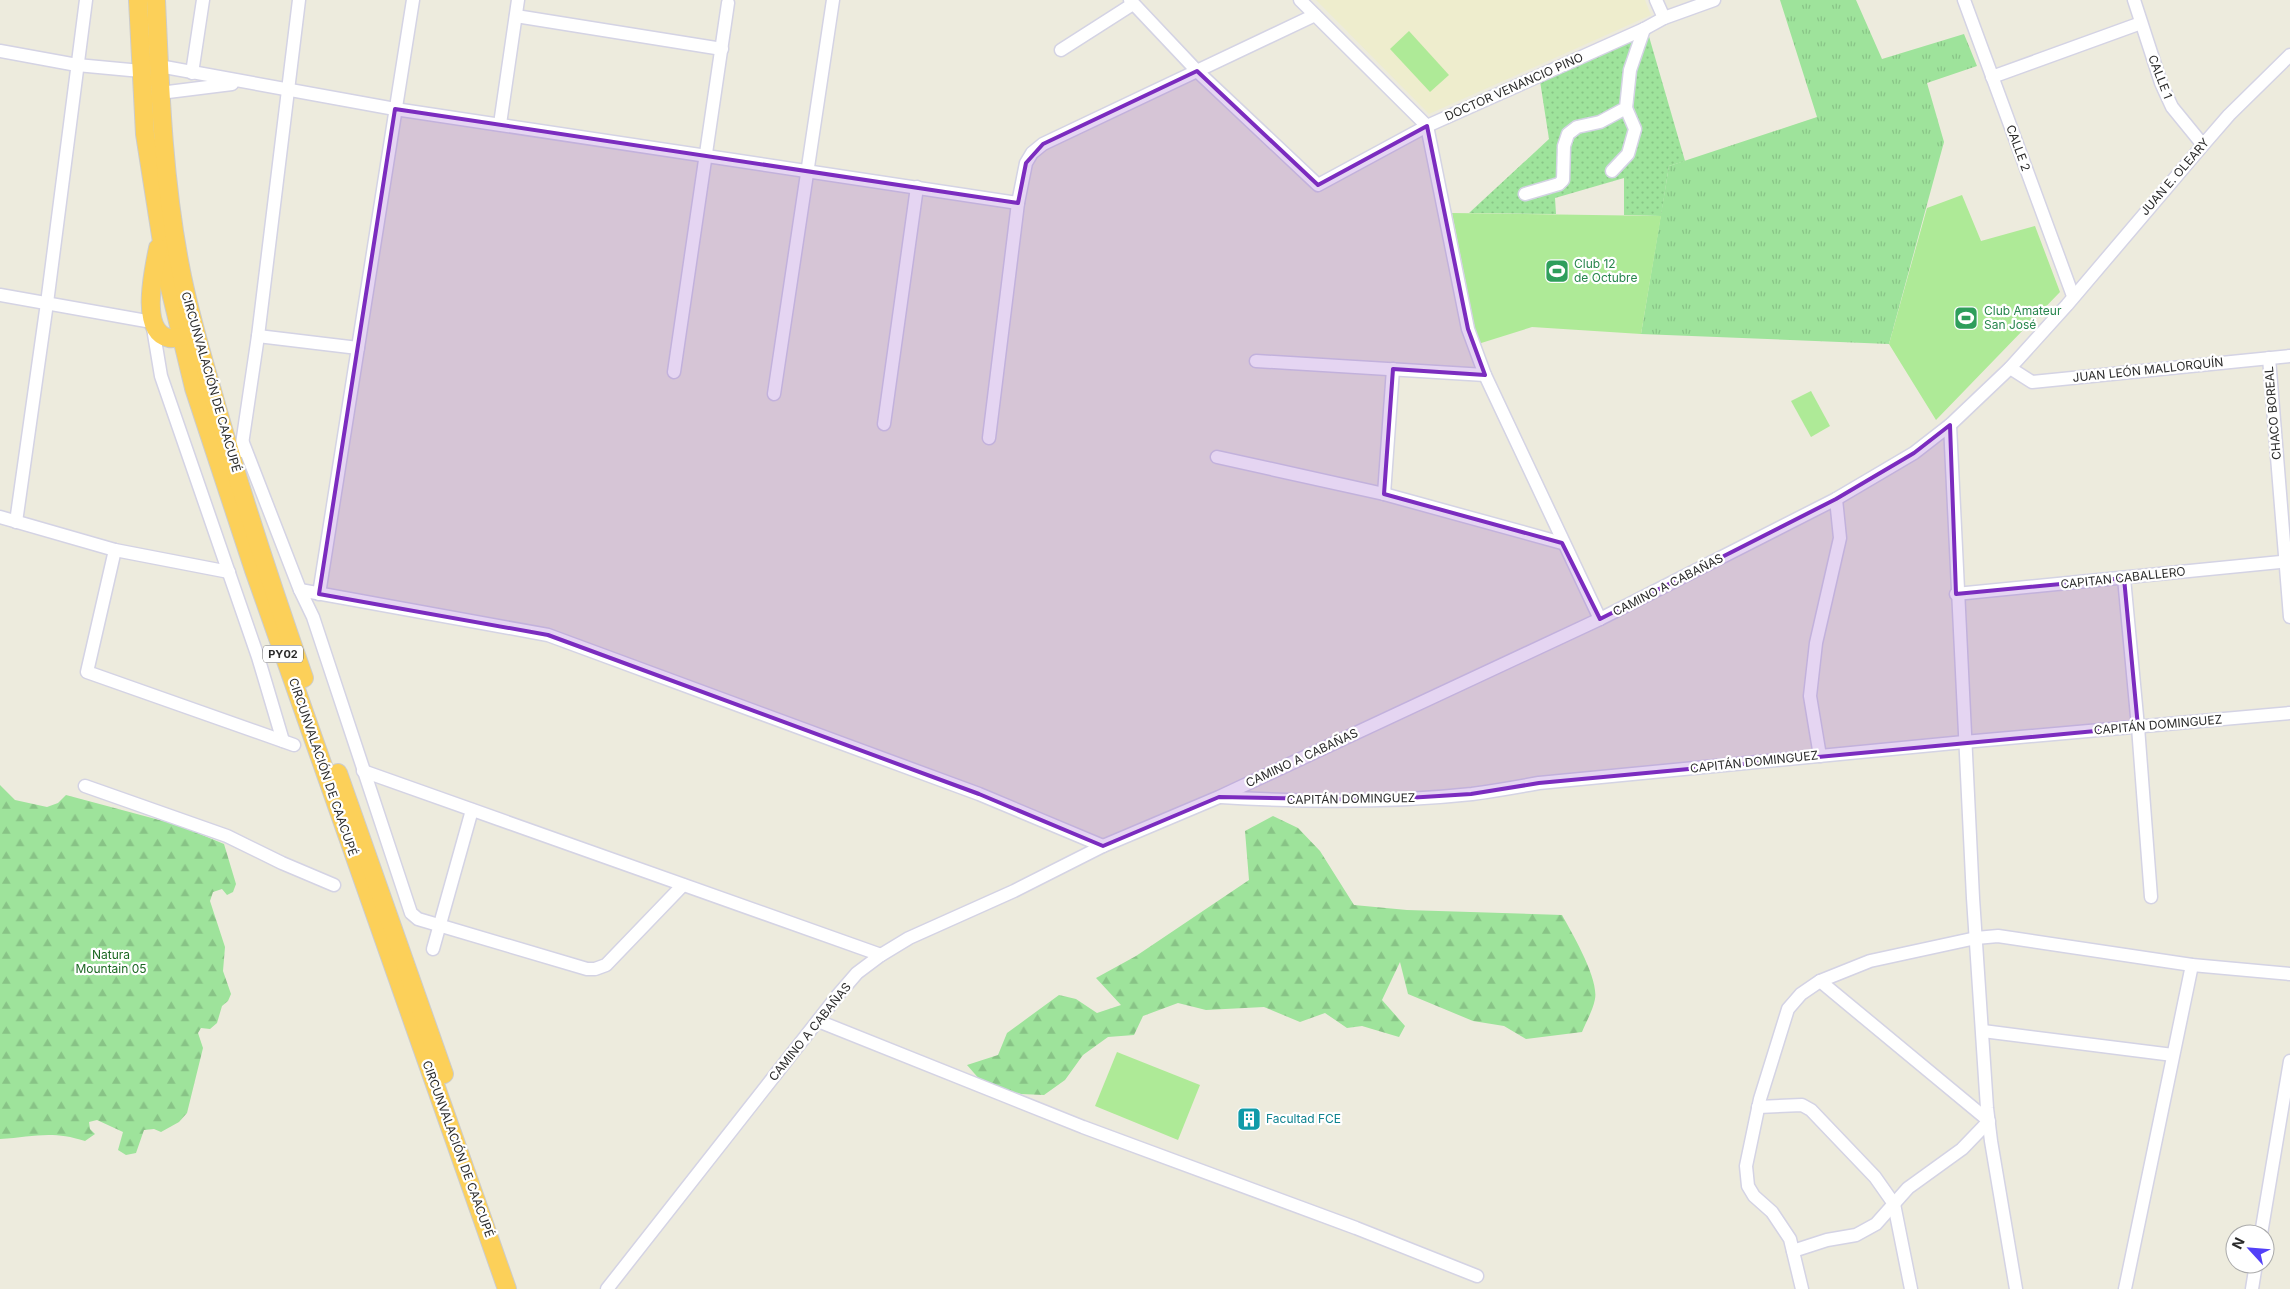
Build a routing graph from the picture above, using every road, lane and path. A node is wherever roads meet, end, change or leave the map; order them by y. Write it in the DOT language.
graph roads {
  1 [pos="86,0"];
  2 [pos="138,0"];
  3 [pos="156,0"];
  4 [pos="202,0"];
  5 [pos="299,0"];
  6 [pos="413,0"];
  7 [pos="518,0"];
  8 [pos="833,0"];
  9 [pos="1300,0"];
  10 [pos="1656,0"];
  11 [pos="1714,0"];
  12 [pos="1964,0"];
  13 [pos="2134,0"];
  14 [pos="1131,2"];
  15 [pos="728,3"];
  16 [pos="1315,15"];
  17 [pos="516,16"];
  18 [pos="1664,18"];
  19 [pos="2141,23"];
  20 [pos="1644,29"];
  21 [pos="722,49"];
  22 [pos="1061,50"];
  23 [pos="0,51"];
  24 [pos="2290,55"];
  25 [pos="77,65"];
  26 [pos="159,66"];
  27 [pos="142,71"];
  28 [pos="1197,71"];
  29 [pos="192,73"];
  30 [pos="1992,77"];
  31 [pos="242,82"];
  32 [pos="288,91"];
  33 [pos="160,93"];
  34 [pos="1626,108"];
  35 [pos="395,109"];
  36 [pos="500,124"];
  37 [pos="1427,126"];
  38 [pos="2202,144"];
  39 [pos="706,154"];
  40 [pos="807,169"];
  41 [pos="1612,171"];
  42 [pos="917,187"];
  43 [pos="1525,194"];
  44 [pos="1018,203"];
  45 [pos="160,236"];
  46 [pos="0,295"];
  47 [pos="2070,301"];
  48 [pos="47,302"];
  49 [pos="152,322"];
  50 [pos="258,336"];
  51 [pos="181,337"];
  52 [pos="358,348"];
  53 [pos="2290,356"];
  54 [pos="2269,358"];
  55 [pos="1256,361"];
  56 [pos="2010,368"];
  57 [pos="1393,369"];
  58 [pos="674,372"];
  59 [pos="1485,375"];
  60 [pos="774,394"];
  61 [pos="884,424"];
  62 [pos="1950,425"];
  63 [pos="989,438"];
  64 [pos="243,443"];
  65 [pos="1217,457"];
  66 [pos="238,477"];
  67 [pos="1384,494"];
  68 [pos="1836,499"];
  69 [pos="0,517"];
  70 [pos="16,522"];
  71 [pos="1562,543"];
  72 [pos="115,550"];
  73 [pos="2288,561"];
  74 [pos="229,572"];
  75 [pos="2124,578"];
  76 [pos="300,590"];
  77 [pos="319,594"];
  78 [pos="1956,594"];
  79 [pos="2290,617"];
  80 [pos="1600,619"];
  81 [pos="2290,714"];
  82 [pos="2138,727"];
  83 [pos="1964,742"];
  84 [pos="1820,756"];
  85 [pos="363,771"];
  86 [pos="85,786"];
  87 [pos="1219,797"];
  88 [pos="472,810"];
  89 [pos="1103,846"];
  90 [pos="334,885"];
  91 [pos="683,885"];
  92 [pos="2151,897"];
  93 [pos="439,924"];
  94 [pos="1976,938"];
  95 [pos="433,949"];
  96 [pos="880,956"];
  97 [pos="2192,965"];
  98 [pos="2290,974"];
  99 [pos="1820,981"];
  100 [pos="818,1021"];
  101 [pos="1983,1031"];
  102 [pos="2173,1055"];
  103 [pos="2290,1061"];
  104 [pos="1758,1107"];
  105 [pos="1989,1121"];
  106 [pos="1894,1204"];
  107 [pos="2263,1224"];
  108 [pos="1793,1251"];
  109 [pos="2254,1274"];
  110 [pos="1477,1276"];
  111 [pos="507,1289"];
  112 [pos="519,1289"];
  113 [pos="607,1289"];
  114 [pos="1802,1289"];
  115 [pos="1911,1289"];
  116 [pos="2016,1289"];
  117 [pos="2125,1289"];
  118 [pos="2252,1289"];
  1 -- 25 [label="street"];
  2 -- 27 [label="highway, CIRCUNVALACIÓN DE CAACUPÉ / PY02"];
  3 -- 26 [label="highway, CIRCUNVALACIÓN DE CAACUPÉ / PY02"];
  4 -- 29 [label="street"];
  5 -- 32 [label="street"];
  6 -- 35 [label="street"];
  7 -- 17 [label="street"];
  8 -- 40 [label="street"];
  9 -- 16 [label="street"];
  10 -- 18 [label="street"];
  11 -- 18 [label="street, DOCTOR VENANCIO PINO"];
  12 -- 30 [label="street, CALLE 2"];
  13 -- 19 [label="street, CALLE 1"];
  14 -- 22 [label="street"];
  14 -- 28 [label="street"];
  15 -- 21 [label="street"];
  16 -- 28 [label="street"];
  16 -- 37 [label="street"];
  17 -- 21 [label="street"];
  17 -- 36 [label="street"];
  18 -- 20 [label="street, DOCTOR VENANCIO PINO"];
  19 -- 30 [label="street"];
  19 -- 38 [label="street, CALLE 1"];
  20 -- 34 [label="street"];
  20 -- 37 [label="street, DOCTOR VENANCIO PINO"];
  21 -- 39 [label="street"];
  23 -- 25 [label="street"];
  24 -- 38 [label="street, JUAN E. OLEARY"];
  25 -- 27 [label="street"];
  25 -- 48 [label="street"];
  26 -- 29 [label="street"];
  26 -- 33 [label="highway, CIRCUNVALACIÓN DE CAACUPÉ / PY02"];
  27 -- 45 [label="highway, CIRCUNVALACIÓN DE CAACUPÉ / PY02"];
  28 -- 37 [label="street, DOCTOR VENANCIO PINO"];
  28 -- 44 [label="street"];
  29 -- 31 [label="street"];
  30 -- 47 [label="street, CALLE 2"];
  31 -- 32 [label="street"];
  31 -- 33 [label="street"];
  32 -- 35 [label="street"];
  32 -- 50 [label="street"];
  33 -- 66 [label="highway, CIRCUNVALACIÓN DE CAACUPÉ / PY02"];
  34 -- 41 [label="street"];
  34 -- 43 [label="street"];
  35 -- 36 [label="street"];
  35 -- 52 [label="street"];
  36 -- 39 [label="street"];
  37 -- 59 [label="street"];
  38 -- 47 [label="street, JUAN E. OLEARY"];
  39 -- 40 [label="street"];
  39 -- 58 [label="street"];
  40 -- 42 [label="street"];
  40 -- 60 [label="street"];
  42 -- 44 [label="street"];
  42 -- 61 [label="street"];
  44 -- 63 [label="street"];
  45 -- 49 [label="highway"];
  45 -- 51 [label="highway, CIRCUNVALACIÓN DE CAACUPÉ / PY02"];
  46 -- 48 [label="street"];
  47 -- 56 [label="street, CAMINO A CABAÑAS"];
  48 -- 49 [label="street"];
  48 -- 70 [label="street"];
  49 -- 51 [label="highway"];
  49 -- 74 [label="street"];
  50 -- 52 [label="street"];
  50 -- 64 [label="street"];
  51 -- 111 [label="highway, CIRCUNVALACIÓN DE CAACUPÉ / PY02"];
  52 -- 77 [label="street"];
  53 -- 54 [label="street, JUAN LEÓN MALLORQUÍN"];
  54 -- 56 [label="street, JUAN LEÓN MALLORQUÍN"];
  54 -- 73 [label="street, CHACO BOREAL"];
  55 -- 57 [label="street"];
  56 -- 62 [label="street, CAMINO A CABAÑAS"];
  57 -- 59 [label="street"];
  57 -- 67 [label="street"];
  59 -- 71 [label="street"];
  62 -- 68 [label="street, CAMINO A CABAÑAS"];
  62 -- 78 [label="street"];
  64 -- 66 [label="street"];
  64 -- 76 [label="street"];
  65 -- 67 [label="street"];
  66 -- 112 [label="highway, CIRCUNVALACIÓN DE CAACUPÉ / PY02"];
  67 -- 71 [label="street"];
  68 -- 80 [label="street, CAMINO A CABAÑAS"];
  68 -- 84 [label="street"];
  69 -- 70 [label="street"];
  70 -- 72 [label="street"];
  71 -- 80 [label="street"];
  72 -- 74 [label="street"];
  72 -- 74 [label="street"];
  73 -- 75 [label="street, CAPITAN CABALLERO"];
  73 -- 79 [label="street, CHACO BOREAL"];
  75 -- 78 [label="street, CAPITAN CABALLERO"];
  75 -- 82 [label="street"];
  76 -- 77 [label="street"];
  76 -- 85 [label="street"];
  77 -- 89 [label="street"];
  78 -- 83 [label="street"];
  80 -- 87 [label="street, CAMINO A CABAÑAS"];
  81 -- 82 [label="street, CAPITÁN DOMINGUEZ"];
  82 -- 83 [label="street, CAPITÁN DOMINGUEZ"];
  82 -- 92 [label="street"];
  83 -- 84 [label="street, CAPITÁN DOMINGUEZ"];
  83 -- 94 [label="street"];
  84 -- 87 [label="street, CAPITÁN DOMINGUEZ"];
  85 -- 88 [label="street"];
  85 -- 93 [label="street"];
  86 -- 90 [label="street"];
  87 -- 89 [label="street, CAMINO A CABAÑAS"];
  88 -- 91 [label="street"];
  88 -- 93 [label="street"];
  89 -- 96 [label="street, CAMINO A CABAÑAS"];
  91 -- 93 [label="street"];
  91 -- 96 [label="street"];
  93 -- 95 [label="street"];
  94 -- 97 [label="street"];
  94 -- 99 [label="street"];
  94 -- 101 [label="street"];
  96 -- 100 [label="street, CAMINO A CABAÑAS"];
  97 -- 98 [label="street"];
  97 -- 102 [label="street"];
  99 -- 104 [label="street"];
  99 -- 105 [label="street"];
  100 -- 110 [label="street"];
  100 -- 113 [label="street, CAMINO A CABAÑAS"];
  101 -- 102 [label="street"];
  101 -- 105 [label="street"];
  102 -- 117 [label="street"];
  103 -- 107 [label="street"];
  104 -- 106 [label="street"];
  104 -- 108 [label="street"];
  105 -- 106 [label="street"];
  105 -- 116 [label="street"];
  106 -- 108 [label="street"];
  106 -- 115 [label="street"];
  108 -- 114 [label="street"];
  109 -- 118 [label="street"];
}
